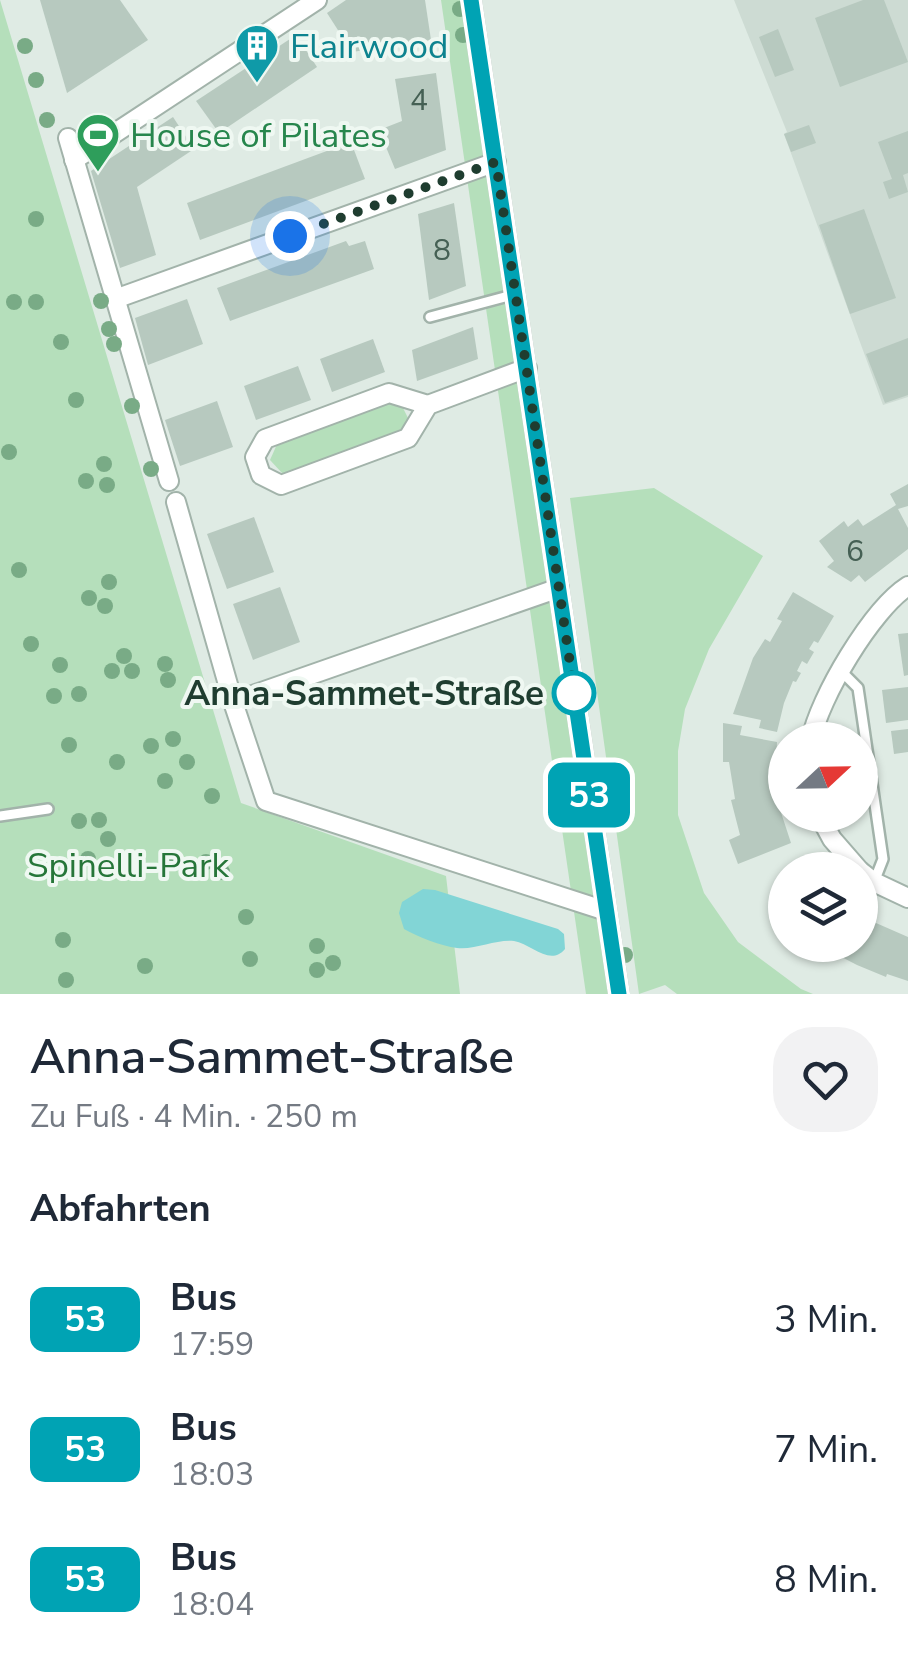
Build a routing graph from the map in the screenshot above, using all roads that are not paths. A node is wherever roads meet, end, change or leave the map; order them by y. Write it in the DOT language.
graph roads {
  1 [pos="318,0"];
  2 [pos="471,0"];
  3 [pos="68,138"];
  4 [pos="74,160"];
  5 [pos="496,162"];
  6 [pos="516,294"];
  7 [pos="115,298"];
  8 [pos="430,318"];
  9 [pos="527,368"];
  10 [pos="428,405"];
  11 [pos="169,481"];
  12 [pos="176,502"];
  13 [pos="908,586"];
  14 [pos="559,588"];
  15 [pos="842,672"];
  16 [pos="232,702"];
  17 [pos="817,722"];
  18 [pos="48,809"];
  19 [pos="0,816"];
  20 [pos="828,832"];
  21 [pos="844,852"];
  22 [pos="878,863"];
  23 [pos="878,882"];
  24 [pos="908,898"];
  25 [pos="606,911"];
  26 [pos="619,994"];
  1 -- 4 [label="street"];
  2 -- 5 [label="street"];
  3 -- 4 [label="street"];
  4 -- 7 [label="street"];
  5 -- 6 [label="street"];
  5 -- 7 [label="street"];
  6 -- 8 [label="lane"];
  6 -- 9 [label="street"];
  7 -- 11 [label="street"];
  9 -- 10 [label="street"];
  9 -- 14 [label="street"];
  10 -- 10 [label="street"];
  12 -- 16 [label="street"];
  13 -- 15 [label="street"];
  14 -- 16 [label="street"];
  14 -- 25 [label="street"];
  15 -- 17 [label="street"];
  15 -- 22 [label="lane"];
  16 -- 25 [label="street"];
  18 -- 19 [label="lane"];
  20 -- 21 [label="street"];
  23 -- 24 [label="street"];
  25 -- 26 [label="street"];
}
